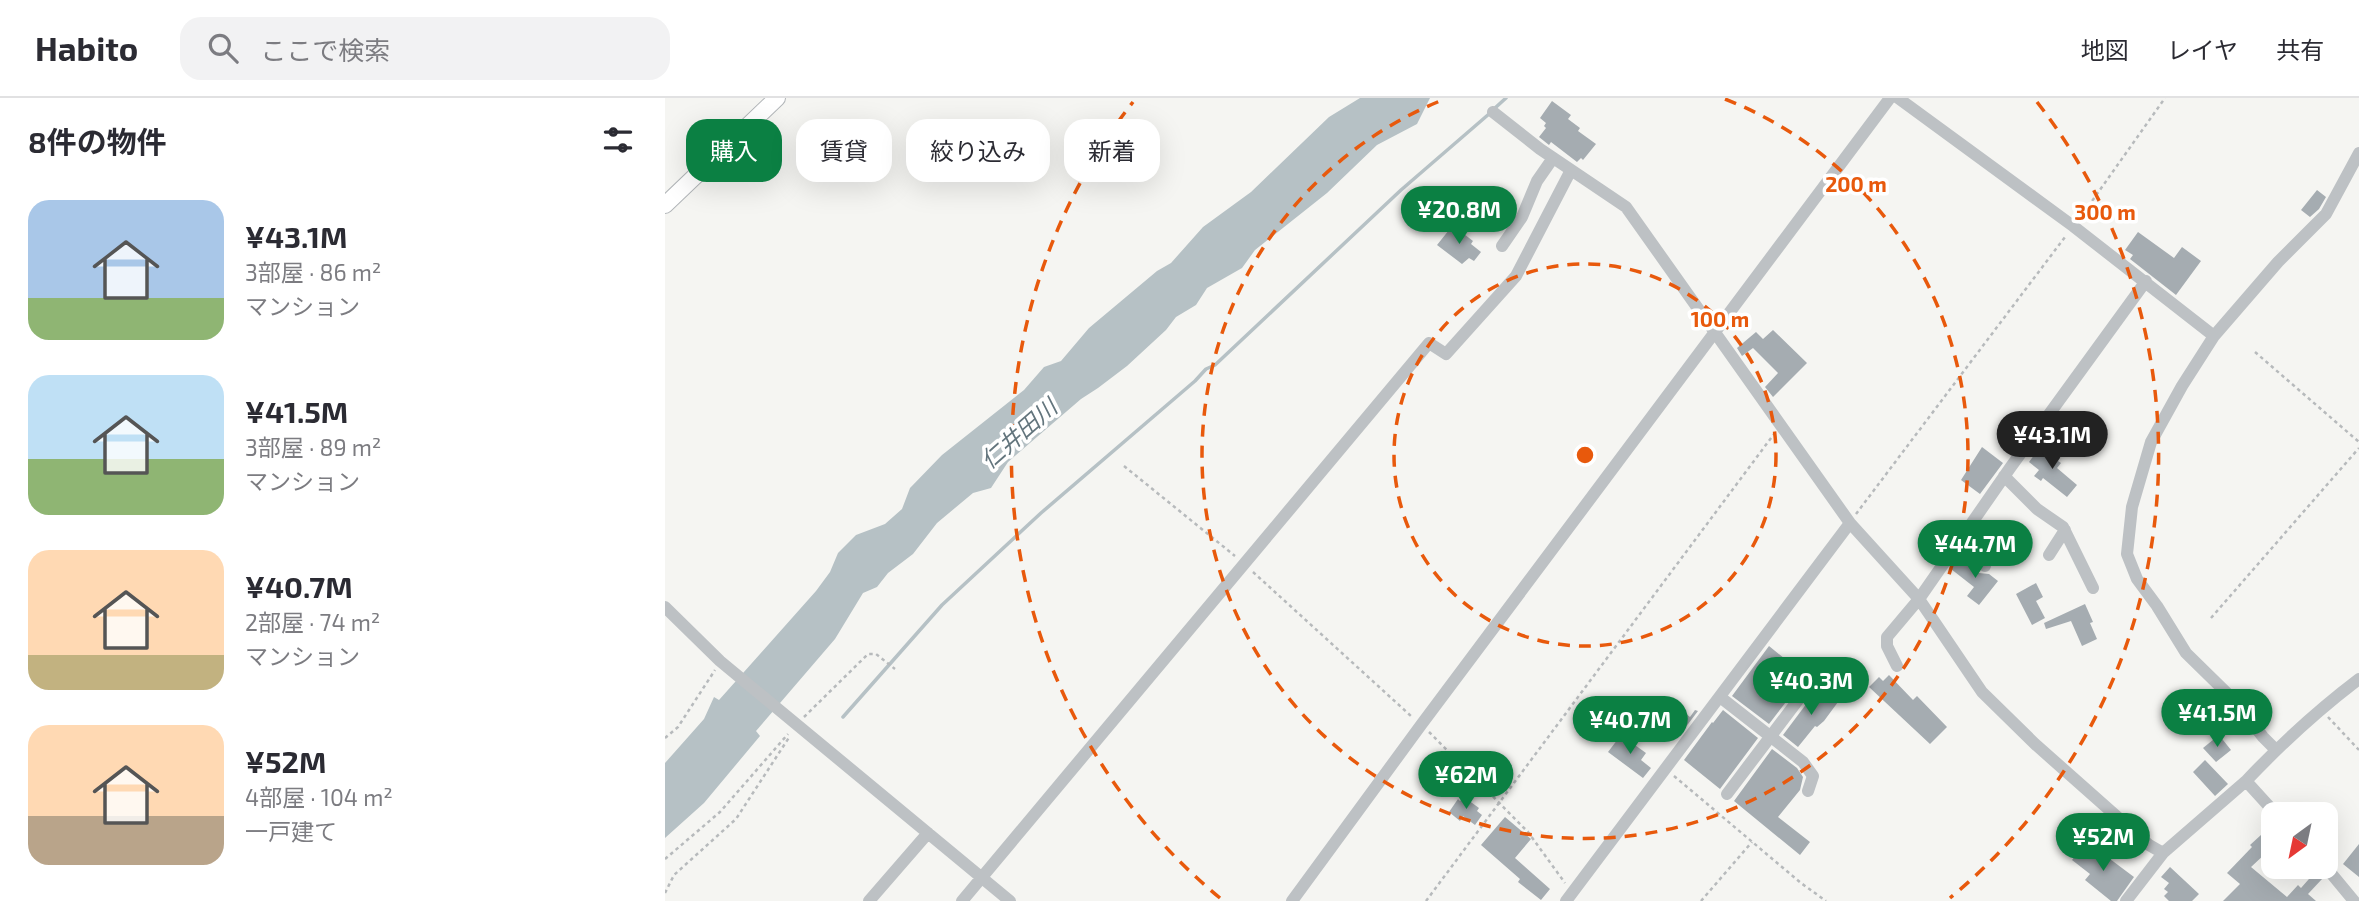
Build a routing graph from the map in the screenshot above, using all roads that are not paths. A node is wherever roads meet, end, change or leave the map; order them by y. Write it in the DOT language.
graph roads {
  1 [pos="777,98"];
  2 [pos="1890,98"];
  3 [pos="1898,98"];
  4 [pos="1493,112"];
  5 [pos="2359,153"];
  6 [pos="1553,158"];
  7 [pos="1571,170"];
  8 [pos="665,205"];
  9 [pos="1502,246"];
  10 [pos="2146,281"];
  11 [pos="1714,332"];
  12 [pos="2214,336"];
  13 [pos="2004,476"];
  14 [pos="1850,523"];
  15 [pos="2065,530"];
  16 [pos="1959,540"];
  17 [pos="2049,555"];
  18 [pos="1985,566"];
  19 [pos="2093,589"];
  20 [pos="1919,599"];
  21 [pos="665,607"];
  22 [pos="670,619"];
  23 [pos="1896,666"];
  24 [pos="1814,679"];
  25 [pos="2359,679"];
  26 [pos="1720,697"];
  27 [pos="1771,736"];
  28 [pos="2276,750"];
  29 [pos="2246,781"];
  30 [pos="1808,792"];
  31 [pos="1727,794"];
  32 [pos="2265,802"];
  33 [pos="928,832"];
  34 [pos="2163,853"];
  35 [pos="982,878"];
  36 [pos="2336,879"];
  37 [pos="1569,897"];
  38 [pos="869,901"];
  39 [pos="962,901"];
  40 [pos="1010,901"];
  41 [pos="1292,901"];
  42 [pos="2126,901"];
  43 [pos="2354,901"];
  1 -- 8 [label="main road"];
  2 -- 11 [label="street"];
  3 -- 10 [label="street"];
  4 -- 6 [label="street"];
  5 -- 12 [label="street"];
  6 -- 7 [label="street"];
  6 -- 9 [label="street"];
  7 -- 11 [label="street"];
  7 -- 35 [label="street"];
  10 -- 12 [label="street"];
  10 -- 13 [label="street"];
  11 -- 14 [label="street"];
  11 -- 41 [label="street"];
  12 -- 28 [label="street"];
  13 -- 15 [label="street"];
  13 -- 16 [label="street"];
  14 -- 20 [label="street"];
  14 -- 26 [label="street"];
  15 -- 17 [label="street"];
  15 -- 19 [label="street"];
  16 -- 18 [label="street"];
  16 -- 20 [label="street"];
  20 -- 23 [label="street"];
  20 -- 34 [label="street"];
  21 -- 22 [label="street"];
  22 -- 33 [label="street"];
  24 -- 27 [label="street"];
  25 -- 28 [label="street"];
  26 -- 27 [label="street"];
  26 -- 37 [label="street"];
  27 -- 30 [label="street"];
  27 -- 31 [label="street"];
  28 -- 29 [label="street"];
  29 -- 32 [label="street"];
  29 -- 34 [label="street"];
  33 -- 35 [label="street"];
  33 -- 38 [label="street"];
  34 -- 42 [label="street"];
  35 -- 39 [label="street"];
  35 -- 40 [label="street"];
  36 -- 43 [label="street"];
}
